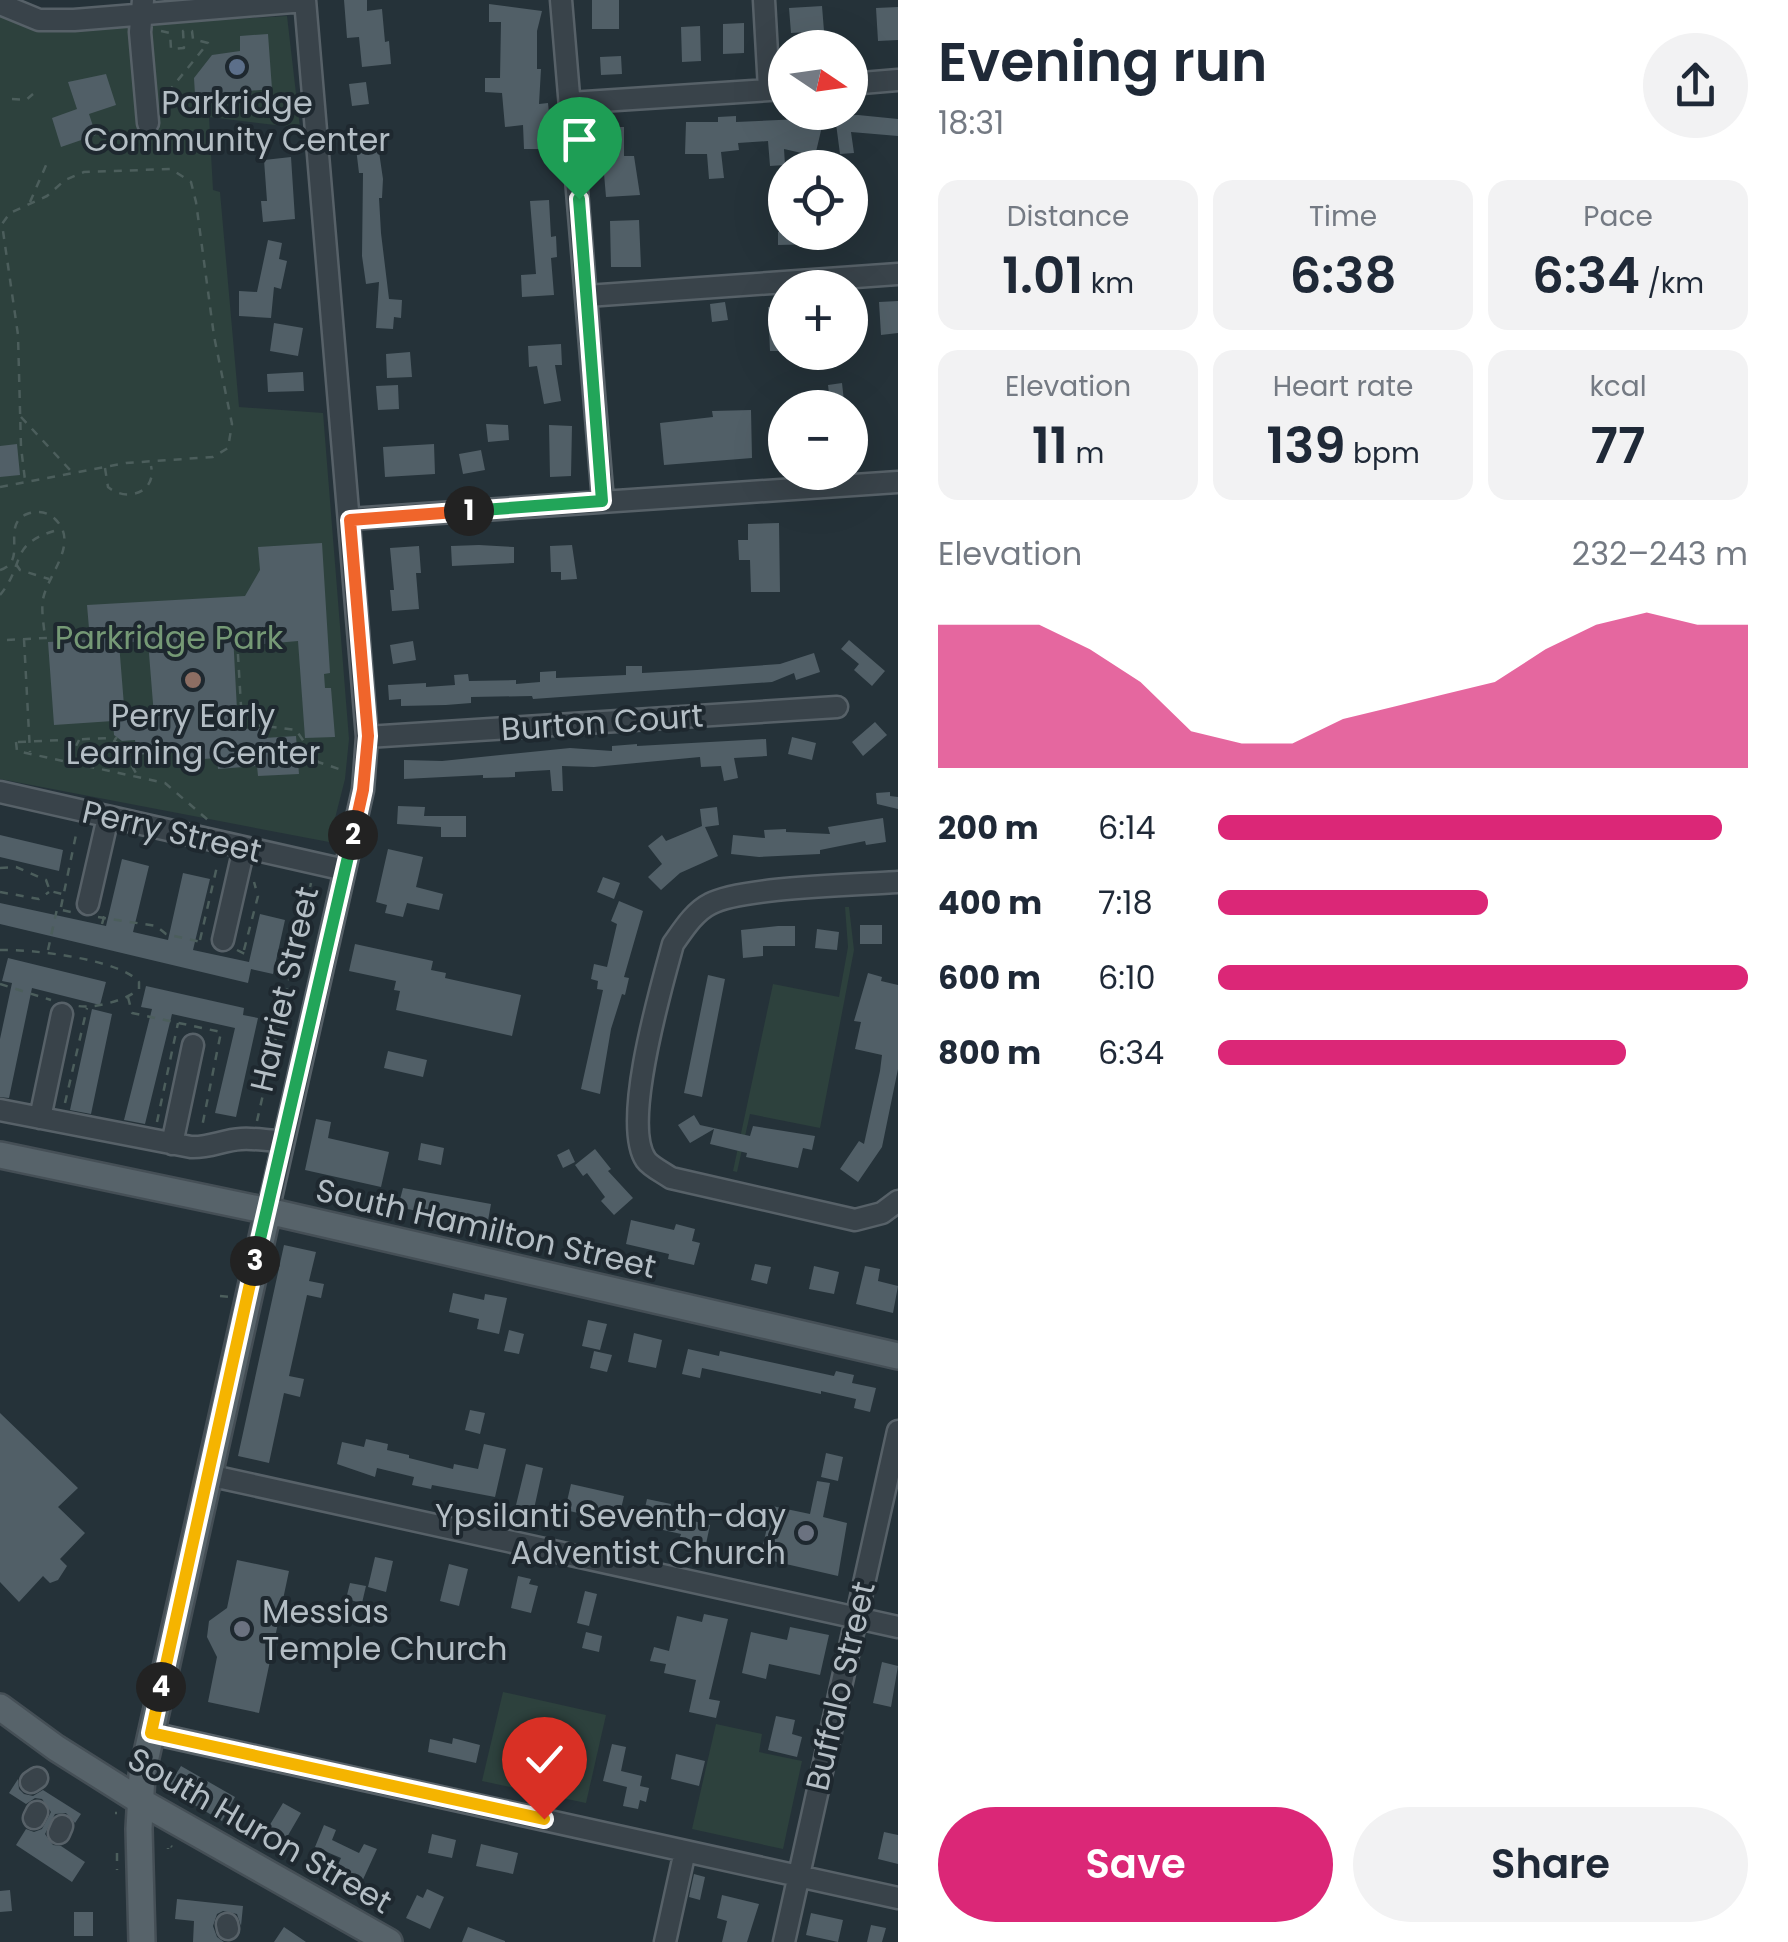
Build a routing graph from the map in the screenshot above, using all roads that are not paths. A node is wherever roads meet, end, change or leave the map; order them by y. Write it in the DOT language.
graph roads {
  1 [pos="562,0"];
  2 [pos="764,0"];
  3 [pos="305,1"];
  4 [pos="0,4"];
  5 [pos="142,8"];
  6 [pos="768,30"];
  7 [pos="898,80"];
  8 [pos="868,82"];
  9 [pos="768,90"];
  10 [pos="570,103"];
  11 [pos="148,123"];
  12 [pos="898,274"];
  13 [pos="588,296"];
  14 [pos="898,482"];
  15 [pos="602,501"];
  16 [pos="350,520"];
  17 [pos="837,707"];
  18 [pos="368,736"];
  19 [pos="0,792"];
  20 [pos="108,817"];
  21 [pos="244,848"];
  22 [pos="344,870"];
  23 [pos="898,882"];
  24 [pos="84,911"];
  25 [pos="222,944"];
  26 [pos="63,1006"];
  27 [pos="193,1045"];
  28 [pos="0,1110"];
  29 [pos="40,1118"];
  30 [pos="164,1138"];
  31 [pos="283,1142"];
  32 [pos="0,1155"];
  33 [pos="898,1201"];
  34 [pos="268,1211"];
  35 [pos="898,1356"];
  36 [pos="898,1431"];
  37 [pos="208,1475"];
  38 [pos="856,1617"];
  39 [pos="898,1627"];
  40 [pos="0,1707"];
  41 [pos="151,1733"];
  42 [pos="124,1809"];
  43 [pos="686,1850"];
  44 [pos="798,1876"];
  45 [pos="898,1898"];
  46 [pos="142,1942"];
  47 [pos="389,1942"];
  48 [pos="665,1942"];
  49 [pos="784,1942"];
  1 -- 10 [label="street"];
  2 -- 6 [label="street"];
  3 -- 5 [label="street"];
  3 -- 16 [label="street, Harriet Street"];
  4 -- 5 [label="street"];
  5 -- 11 [label="street"];
  7 -- 8 [label="street"];
  9 -- 10 [label="street"];
  10 -- 13 [label="street"];
  12 -- 13 [label="street"];
  13 -- 15 [label="street"];
  14 -- 15 [label="street"];
  15 -- 16 [label="street"];
  16 -- 18 [label="street, Harriet Street"];
  17 -- 18 [label="street, Burton Court"];
  18 -- 22 [label="street, Harriet Street"];
  19 -- 20 [label="street, Perry Street"];
  20 -- 21 [label="street, Perry Street"];
  20 -- 24 [label="street"];
  21 -- 22 [label="street, Perry Street"];
  21 -- 25 [label="street"];
  22 -- 31 [label="street, Harriet Street"];
  23 -- 33 [label="street"];
  26 -- 29 [label="street"];
  27 -- 30 [label="street"];
  28 -- 29 [label="street"];
  29 -- 30 [label="street"];
  30 -- 31 [label="street"];
  31 -- 34 [label="street, Harriet Street"];
  32 -- 34 [label="main road, South Hamilton Street"];
  34 -- 35 [label="main road, South Hamilton Street"];
  34 -- 37 [label="main road, Harriet Street"];
  36 -- 38 [label="street, Buffalo Street"];
  37 -- 38 [label="street"];
  37 -- 41 [label="main road, Harriet Street"];
  38 -- 39 [label="street"];
  38 -- 44 [label="street, Buffalo Street"];
  40 -- 42 [label="main road, South Huron Street"];
  41 -- 42 [label="main road, Harriet Street"];
  41 -- 43 [label="street"];
  42 -- 46 [label="main road, Harriet Street"];
  42 -- 47 [label="main road, South Huron Street"];
  43 -- 44 [label="street"];
  43 -- 48 [label="street"];
  44 -- 45 [label="street"];
  44 -- 49 [label="street, Buffalo Street"];
}
